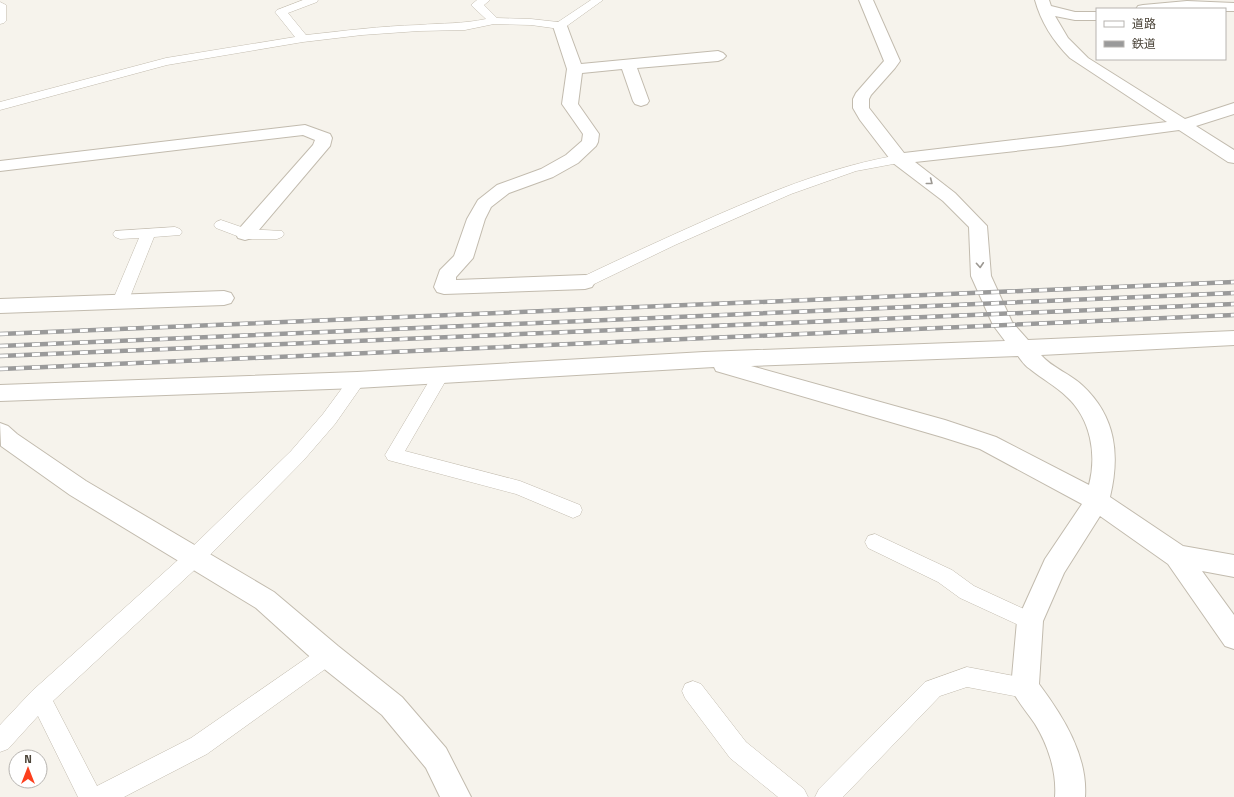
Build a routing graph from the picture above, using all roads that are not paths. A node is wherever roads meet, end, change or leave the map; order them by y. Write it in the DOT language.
graph roads {
  1 [pos="313,0"];
  2 [pos="485,0"];
  3 [pos="598,0"];
  4 [pos="866,0"];
  5 [pos="0,5"];
  6 [pos="1043,5"];
  7 [pos="1234,7"];
  8 [pos="1153,8"];
  9 [pos="1096,16"];
  10 [pos="0,21"];
  11 [pos="494,21"];
  12 [pos="560,26"];
  13 [pos="303,39"];
  14 [pos="718,56"];
  15 [pos="628,65"];
  16 [pos="575,69"];
  17 [pos="641,101"];
  18 [pos="0,106"];
  19 [pos="1234,108"];
  20 [pos="1182,125"];
  21 [pos="1234,158"];
  22 [pos="899,159"];
  23 [pos="0,166"];
  24 [pos="221,225"];
  25 [pos="175,232"];
  26 [pos="148,233"];
  27 [pos="120,234"];
  28 [pos="245,234"];
  29 [pos="277,234"];
  30 [pos="585,282"];
  31 [pos="224,298"];
  32 [pos="120,302"];
  33 [pos="0,306"];
  34 [pos="1234,338"];
  35 [pos="1023,348"];
  36 [pos="704,360"];
  37 [pos="441,375"];
  38 [pos="357,380"];
  39 [pos="0,393"];
  40 [pos="0,432"];
  41 [pos="1096,501"];
  42 [pos="573,510"];
  43 [pos="875,542"];
  44 [pos="1177,556"];
  45 [pos="195,557"];
  46 [pos="1234,566"];
  47 [pos="1030,621"];
  48 [pos="1234,637"];
  49 [pos="328,655"];
  50 [pos="1025,688"];
  51 [pos="693,691"];
  52 [pos="40,698"];
  53 [pos="0,741"];
  54 [pos="90,797"];
  55 [pos="100,797"];
  56 [pos="456,797"];
  57 [pos="796,797"];
  58 [pos="827,797"];
  59 [pos="1070,797"];
  1 -- 13 [label="lane"];
  2 -- 11 [label="lane"];
  3 -- 12 [label="lane"];
  4 -- 22 [label="street"];
  5 -- 10 [label="lane"];
  6 -- 9 [label="street"];
  6 -- 20 [label="street"];
  7 -- 8 [label="street"];
  11 -- 12 [label="lane"];
  11 -- 13 [label="lane"];
  12 -- 16 [label="street"];
  13 -- 18 [label="lane"];
  14 -- 15 [label="street"];
  15 -- 16 [label="street"];
  15 -- 17 [label="street"];
  16 -- 30 [label="street"];
  19 -- 20 [label="street"];
  20 -- 21 [label="street"];
  20 -- 22 [label="street"];
  22 -- 30 [label="lane"];
  22 -- 35 [label="street, one-way"];
  23 -- 28 [label="street"];
  24 -- 28 [label="lane"];
  25 -- 26 [label="lane"];
  26 -- 27 [label="lane"];
  26 -- 32 [label="lane"];
  28 -- 29 [label="lane"];
  31 -- 32 [label="street"];
  32 -- 33 [label="street"];
  34 -- 35 [label="street"];
  35 -- 36 [label="street"];
  35 -- 41 [label="street"];
  36 -- 37 [label="street"];
  36 -- 41 [label="street"];
  37 -- 38 [label="street"];
  37 -- 42 [label="lane"];
  38 -- 39 [label="street"];
  38 -- 45 [label="lane"];
  40 -- 45 [label="street"];
  41 -- 44 [label="street"];
  41 -- 47 [label="street"];
  43 -- 47 [label="lane"];
  44 -- 46 [label="street"];
  44 -- 48 [label="street"];
  45 -- 49 [label="street"];
  45 -- 52 [label="lane"];
  47 -- 50 [label="street"];
  49 -- 55 [label="lane"];
  49 -- 56 [label="street"];
  50 -- 58 [label="lane"];
  50 -- 59 [label="street"];
  51 -- 57 [label="lane"];
  52 -- 53 [label="lane"];
  52 -- 54 [label="lane"];
}
